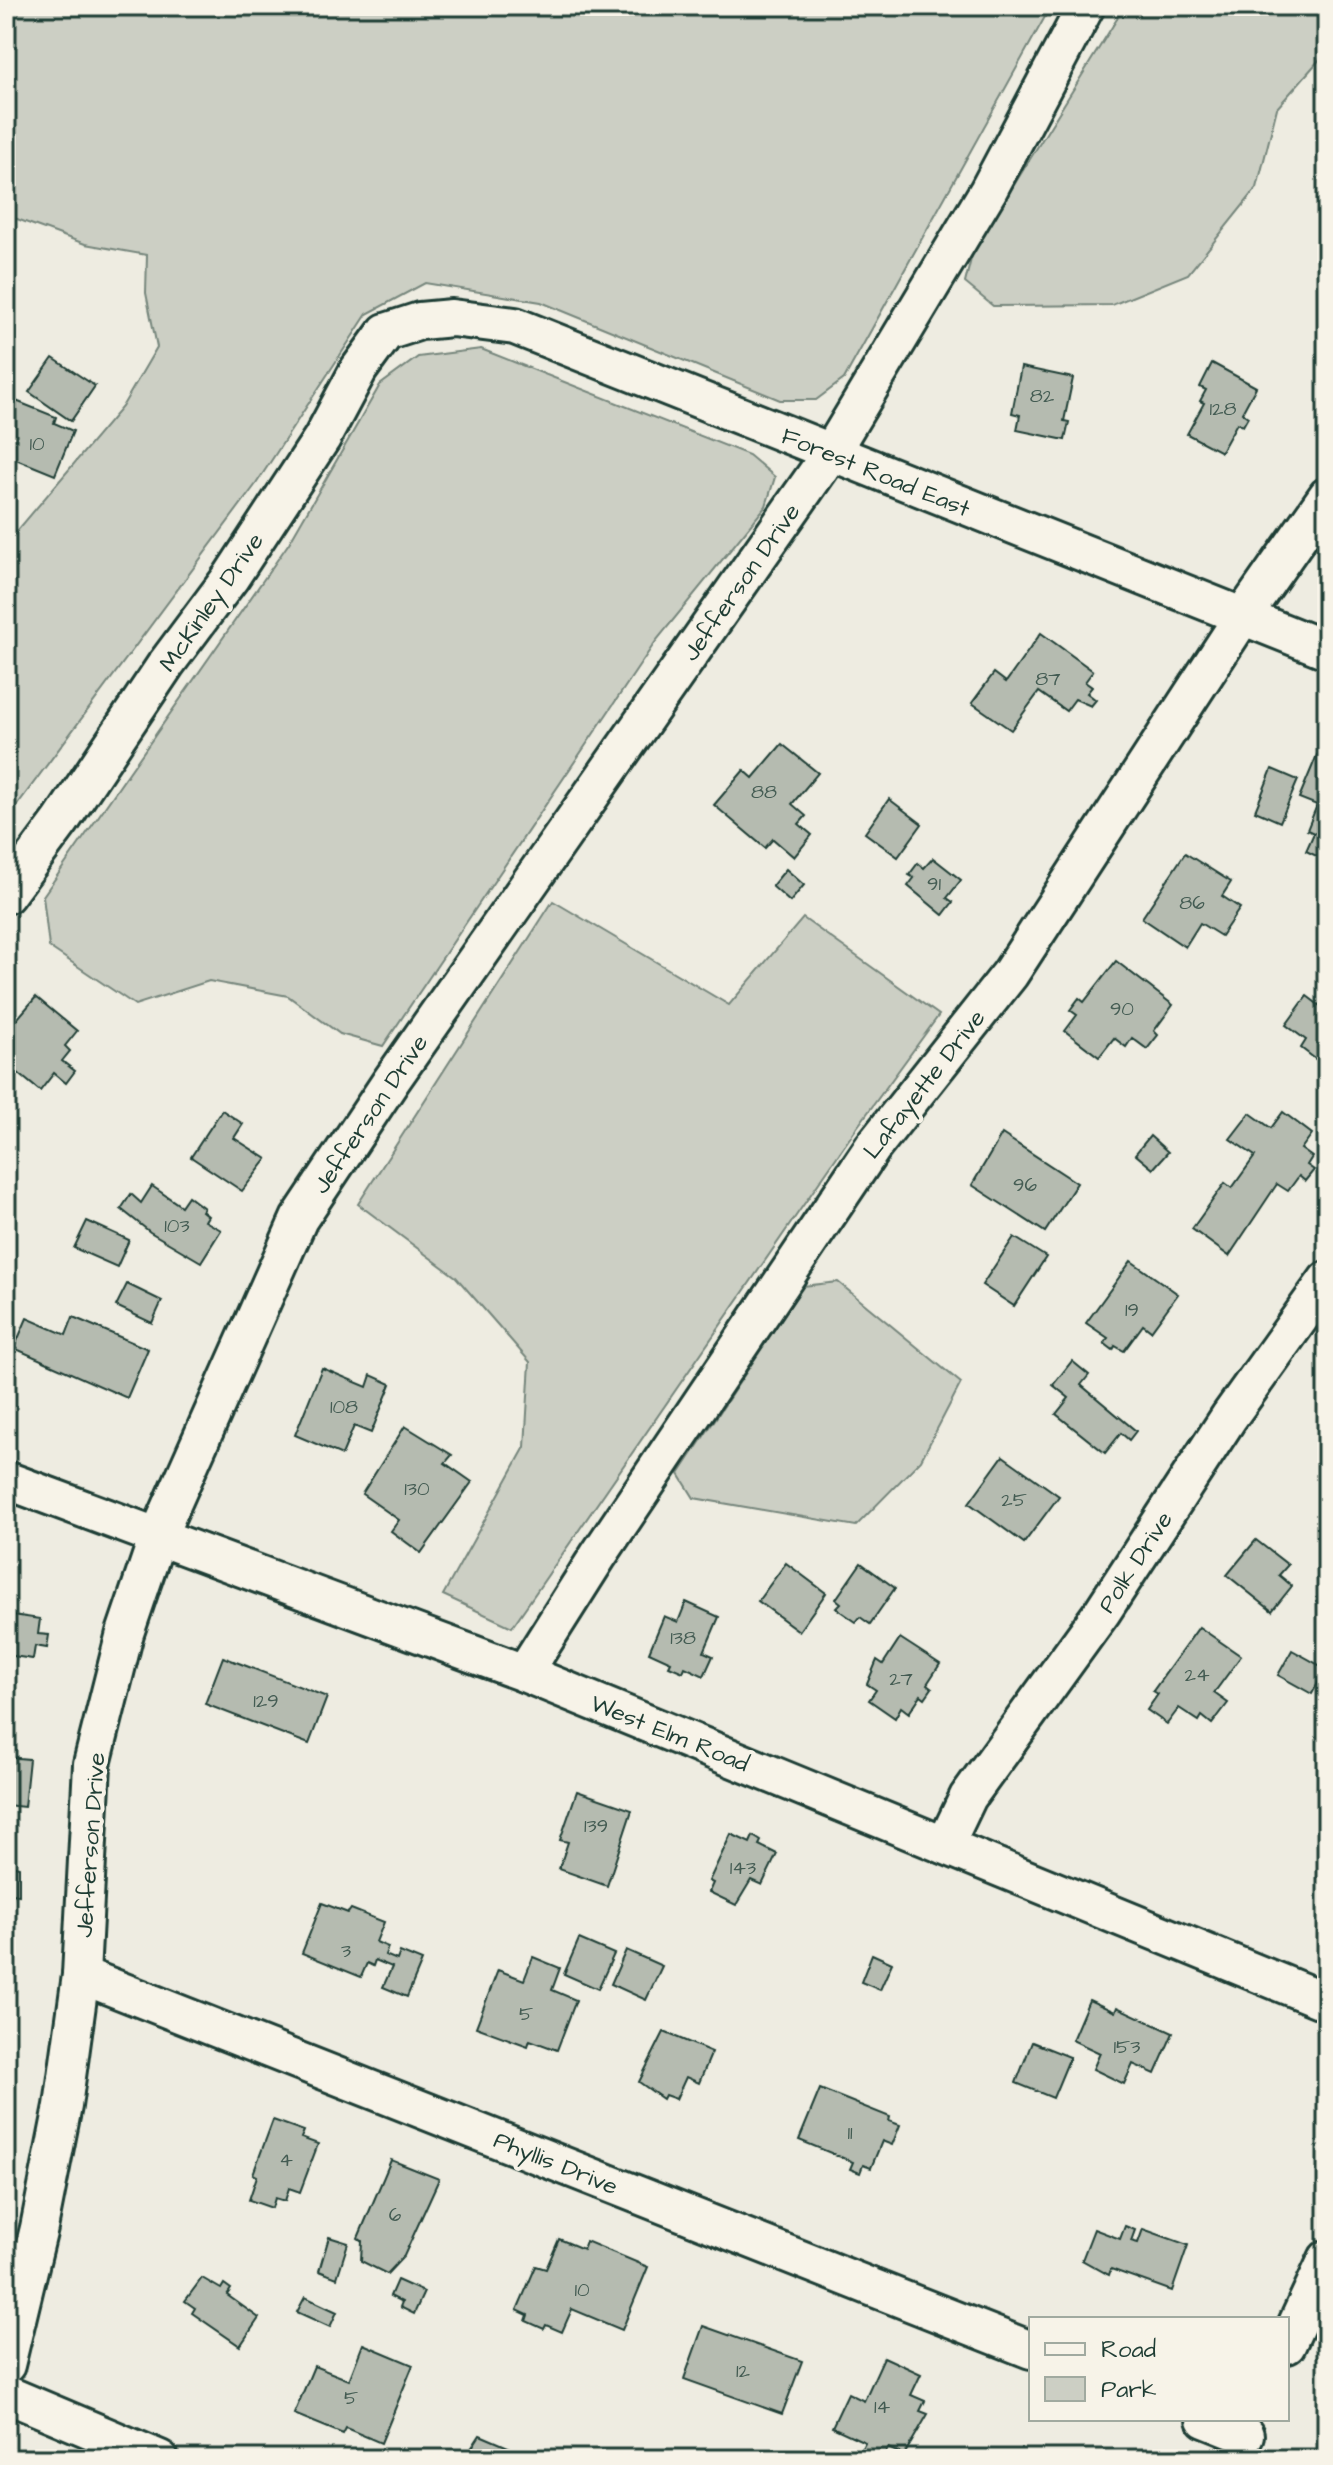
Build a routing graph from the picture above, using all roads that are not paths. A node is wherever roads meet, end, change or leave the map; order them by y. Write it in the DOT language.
graph roads {
  1 [pos="1086,6"];
  2 [pos="420,321"];
  3 [pos="830,454"];
  4 [pos="1327,496"];
  5 [pos="1243,616"];
  6 [pos="1327,650"];
  7 [pos="6,895"];
  8 [pos="1327,1280"];
  9 [pos="6,1480"];
  10 [pos="158,1536"];
  11 [pos="524,1673"];
  12 [pos="945,1845"];
  13 [pos="81,1975"];
  14 [pos="1327,2002"];
  15 [pos="1327,2259"];
  16 [pos="1289,2341"];
  17 [pos="1029,2349"];
  18 [pos="6,2365"];
  19 [pos="6,2394"];
  20 [pos="1209,2421"];
  21 [pos="1246,2438"];
  22 [pos="160,2459"];
  1 -- 3 [label="street, Jefferson Drive"];
  2 -- 3 [label="street, Forest Road East"];
  2 -- 7 [label="street, McKinley Drive"];
  3 -- 5 [label="street, Forest Road East"];
  3 -- 10 [label="street, Jefferson Drive"];
  4 -- 5 [label="street, Lafayette Drive"];
  5 -- 6 [label="street, Forest Road East"];
  5 -- 11 [label="street, Lafayette Drive"];
  8 -- 12 [label="street, Polk Drive"];
  9 -- 10 [label="street, West Elm Road"];
  10 -- 11 [label="street, West Elm Road"];
  10 -- 13 [label="street, Jefferson Drive"];
  11 -- 12 [label="street, West Elm Road"];
  12 -- 14 [label="street, West Elm Road"];
  13 -- 17 [label="street, Phyllis Drive"];
  13 -- 18 [label="street, Jefferson Drive"];
  15 -- 16 [label="street"];
  19 -- 22 [label="street"];
  20 -- 21 [label="street"];
}
